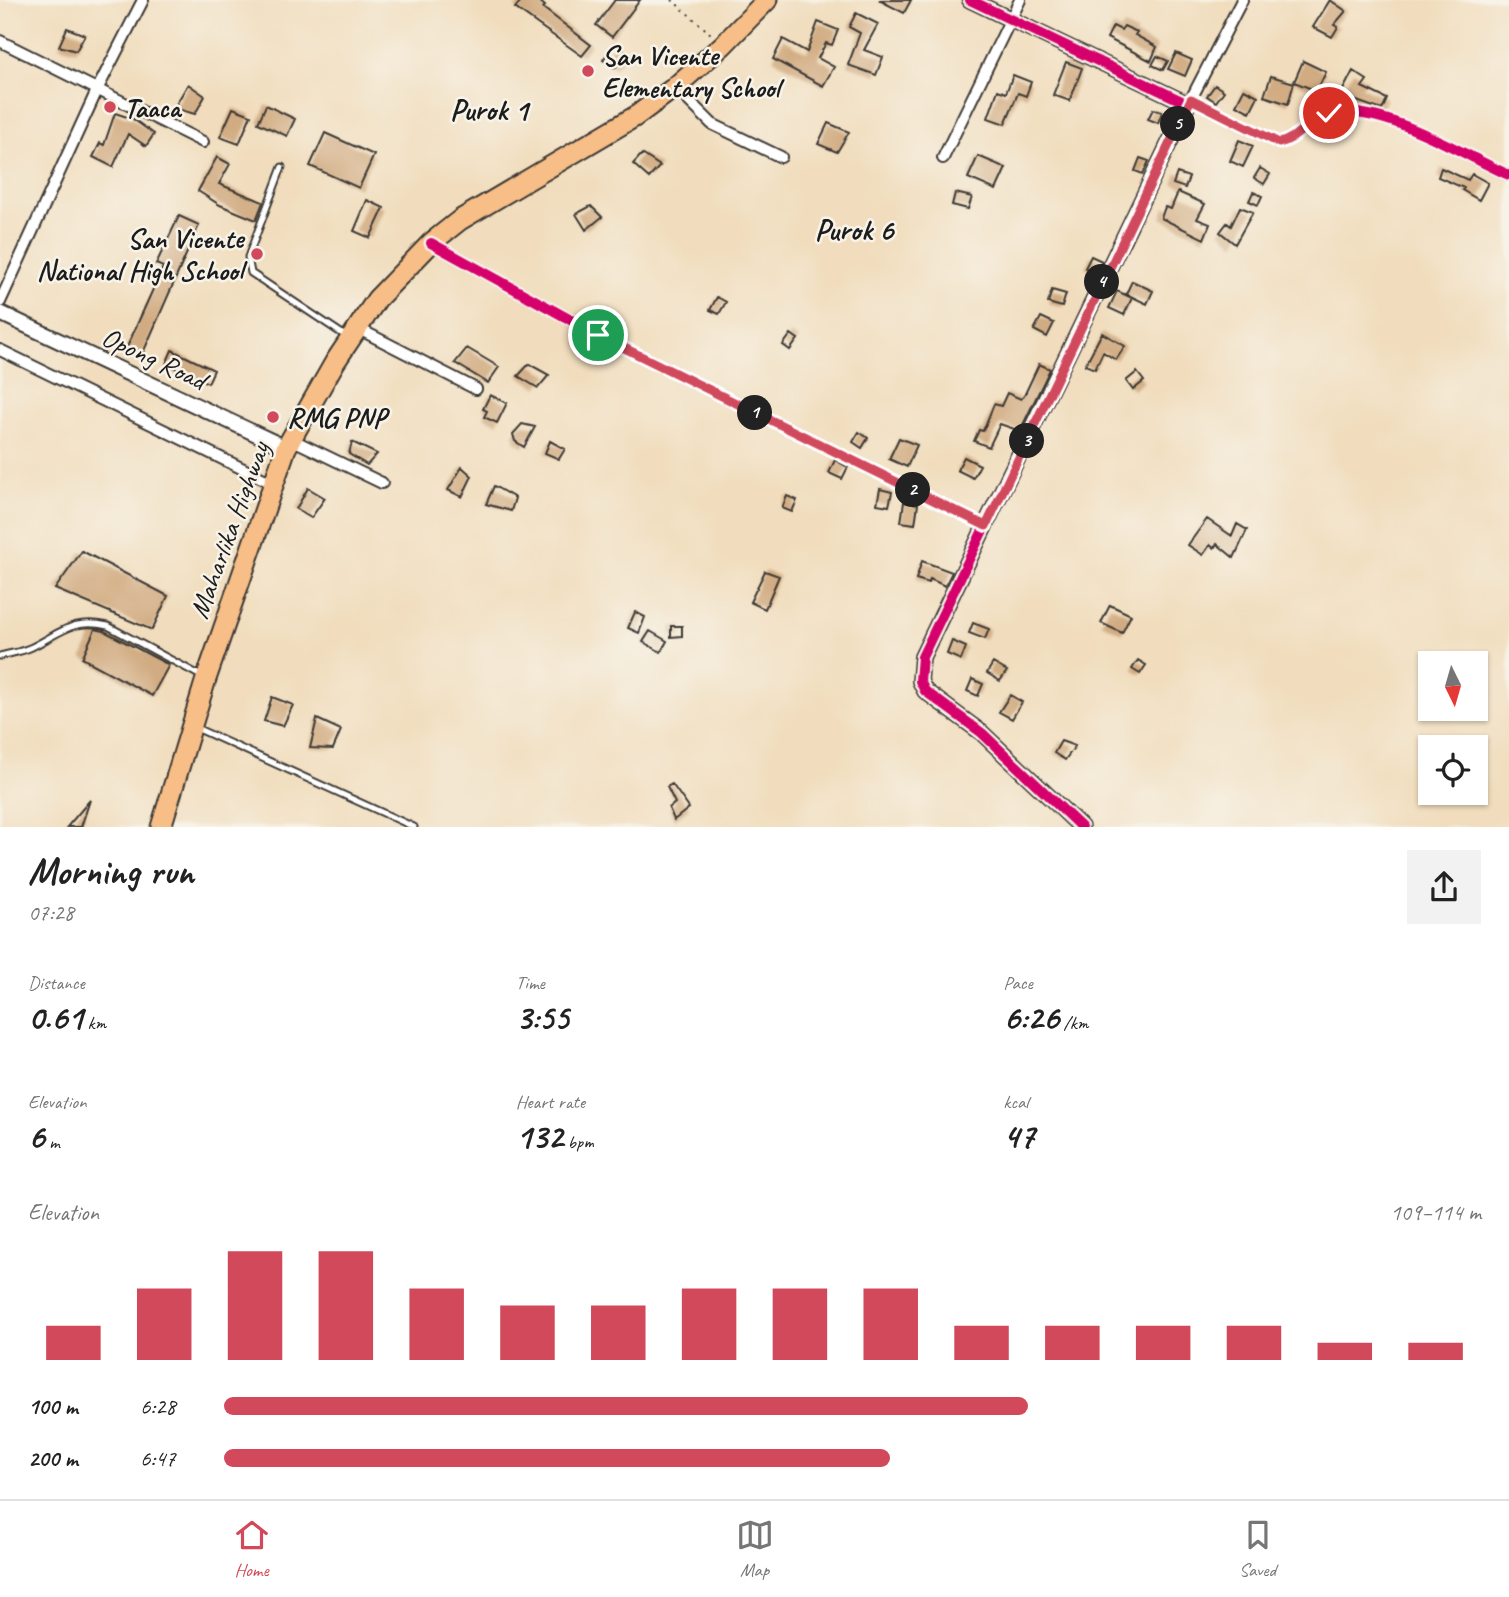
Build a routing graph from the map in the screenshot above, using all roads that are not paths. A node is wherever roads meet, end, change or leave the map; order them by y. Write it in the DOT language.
graph roads {
  1 [pos="143,0"];
  2 [pos="767,0"];
  3 [pos="970,0"];
  4 [pos="1020,0"];
  5 [pos="1242,0"];
  6 [pos="1011,19"];
  7 [pos="0,41"];
  8 [pos="675,87"];
  9 [pos="98,88"];
  10 [pos="1189,102"];
  11 [pos="203,142"];
  12 [pos="781,157"];
  13 [pos="943,158"];
  14 [pos="282,167"];
  15 [pos="1509,175"];
  16 [pos="431,243"];
  17 [pos="0,302"];
  18 [pos="0,313"];
  19 [pos="353,333"];
  20 [pos="0,350"];
  21 [pos="476,389"];
  22 [pos="289,444"];
  23 [pos="382,483"];
  24 [pos="274,484"];
  25 [pos="986,526"];
  26 [pos="0,656"];
  27 [pos="206,679"];
  28 [pos="191,726"];
  29 [pos="161,827"];
  30 [pos="414,827"];
  31 [pos="1081,827"];
  1 -- 9 [label="street"];
  2 -- 8 [label="highway, Maharlika Highway"];
  3 -- 6 [label="street"];
  4 -- 6 [label="street"];
  5 -- 10 [label="street"];
  6 -- 10 [label="street"];
  6 -- 13 [label="street"];
  7 -- 9 [label="street"];
  8 -- 12 [label="street"];
  8 -- 16 [label="highway, Maharlika Highway"];
  9 -- 11 [label="street"];
  9 -- 17 [label="street"];
  10 -- 15 [label="street"];
  10 -- 25 [label="street"];
  14 -- 19 [label="lane"];
  16 -- 19 [label="highway, Maharlika Highway"];
  16 -- 25 [label="street"];
  18 -- 22 [label="street, Opong Road"];
  19 -- 21 [label="street"];
  19 -- 22 [label="highway, Maharlika Highway"];
  20 -- 24 [label="street"];
  22 -- 23 [label="street"];
  22 -- 24 [label="highway, Maharlika Highway"];
  24 -- 27 [label="highway, Maharlika Highway"];
  25 -- 31 [label="street"];
  26 -- 27 [label="lane"];
  27 -- 28 [label="highway, Maharlika Highway"];
  28 -- 29 [label="highway, Maharlika Highway"];
  28 -- 30 [label="lane"];
}
